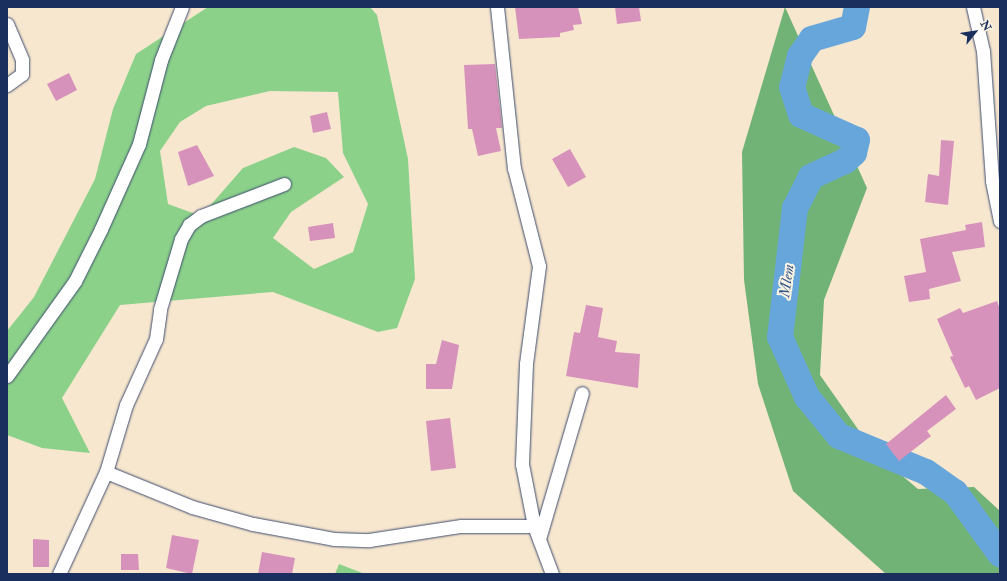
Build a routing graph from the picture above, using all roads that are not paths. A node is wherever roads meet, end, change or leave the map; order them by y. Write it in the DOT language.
graph roads {
  1 [pos="182,7"];
  2 [pos="497,7"];
  3 [pos="973,7"];
  4 [pos="7,24"];
  5 [pos="7,85"];
  6 [pos="284,184"];
  7 [pos="1000,221"];
  8 [pos="7,376"];
  9 [pos="582,393"];
  10 [pos="106,472"];
  11 [pos="534,526"];
  12 [pos="539,539"];
  13 [pos="59,574"];
  14 [pos="552,574"];
  1 -- 8 [label="street"];
  2 -- 11 [label="street"];
  3 -- 7 [label="street"];
  4 -- 5 [label="street"];
  6 -- 10 [label="street"];
  9 -- 12 [label="street"];
  10 -- 11 [label="street"];
  10 -- 13 [label="street"];
  11 -- 12 [label="street"];
  12 -- 14 [label="street"];
}
